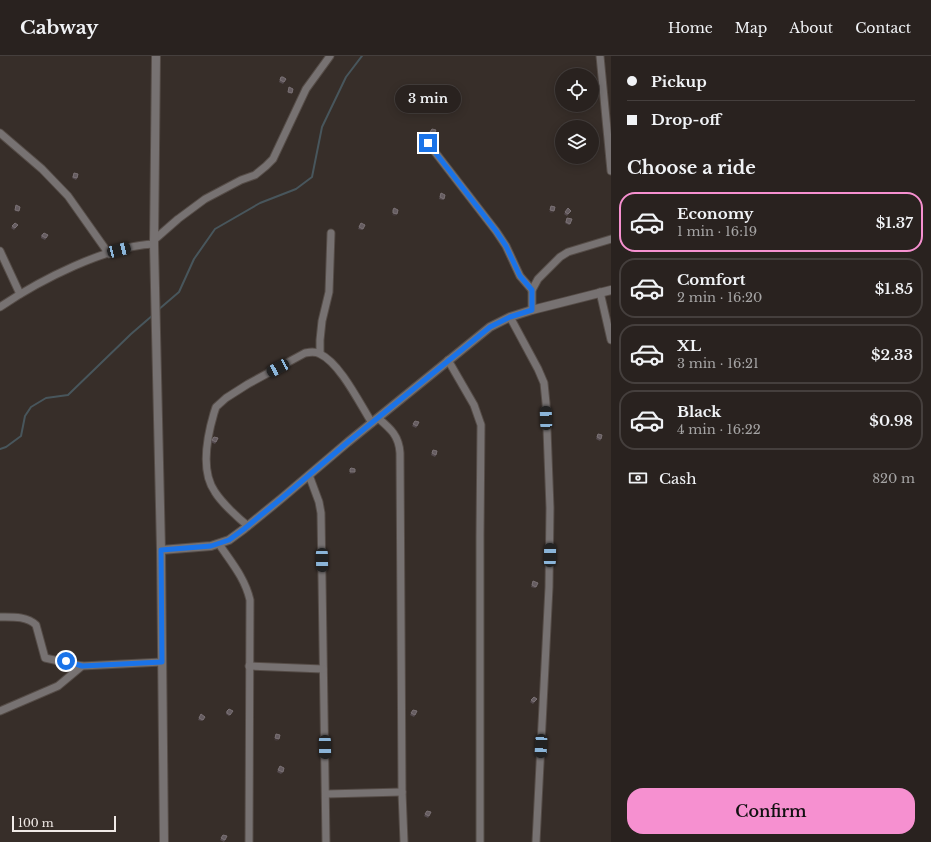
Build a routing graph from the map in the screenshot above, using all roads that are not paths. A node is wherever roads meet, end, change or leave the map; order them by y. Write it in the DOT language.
graph roads {
  1 [pos="156,56"];
  2 [pos="330,56"];
  3 [pos="600,56"];
  4 [pos="0,133"];
  5 [pos="428,143"];
  6 [pos="611,171"];
  7 [pos="331,233"];
  8 [pos="611,239"];
  9 [pos="154,242"];
  10 [pos="0,251"];
  11 [pos="109,254"];
  12 [pos="532,290"];
  13 [pos="611,290"];
  14 [pos="600,292"];
  15 [pos="20,294"];
  16 [pos="0,306"];
  17 [pos="532,310"];
  18 [pos="510,317"];
  19 [pos="611,340"];
  20 [pos="320,353"];
  21 [pos="448,360"];
  22 [pos="375,421"];
  23 [pos="309,475"];
  24 [pos="248,526"];
  25 [pos="219,544"];
  26 [pos="161,550"];
  27 [pos="0,617"];
  28 [pos="162,662"];
  29 [pos="82,666"];
  30 [pos="249,666"];
  31 [pos="323,669"];
  32 [pos="0,711"];
  33 [pos="402,792"];
  34 [pos="326,794"];
  35 [pos="164,842"];
  36 [pos="249,842"];
  37 [pos="326,842"];
  38 [pos="404,842"];
  39 [pos="480,842"];
  40 [pos="536,842"];
  1 -- 9 [label="street"];
  2 -- 9 [label="street"];
  3 -- 6 [label="street"];
  4 -- 11 [label="street"];
  5 -- 12 [label="street"];
  7 -- 20 [label="street"];
  8 -- 12 [label="street"];
  9 -- 11 [label="street"];
  9 -- 26 [label="street"];
  10 -- 15 [label="street"];
  11 -- 15 [label="street"];
  12 -- 17 [label="street"];
  13 -- 14 [label="street"];
  14 -- 17 [label="street"];
  14 -- 19 [label="street"];
  15 -- 16 [label="street"];
  17 -- 18 [label="street"];
  18 -- 21 [label="street"];
  18 -- 40 [label="street"];
  20 -- 22 [label="street"];
  20 -- 24 [label="street"];
  21 -- 22 [label="street"];
  21 -- 39 [label="street"];
  22 -- 23 [label="street"];
  22 -- 33 [label="street"];
  23 -- 24 [label="street"];
  23 -- 31 [label="street"];
  24 -- 25 [label="street"];
  25 -- 26 [label="street"];
  25 -- 30 [label="street"];
  26 -- 28 [label="street"];
  27 -- 29 [label="street"];
  28 -- 29 [label="street"];
  28 -- 35 [label="street"];
  29 -- 32 [label="street"];
  30 -- 31 [label="street"];
  30 -- 36 [label="street"];
  31 -- 34 [label="street"];
  33 -- 34 [label="street"];
  33 -- 38 [label="street"];
  34 -- 37 [label="street"];
}
